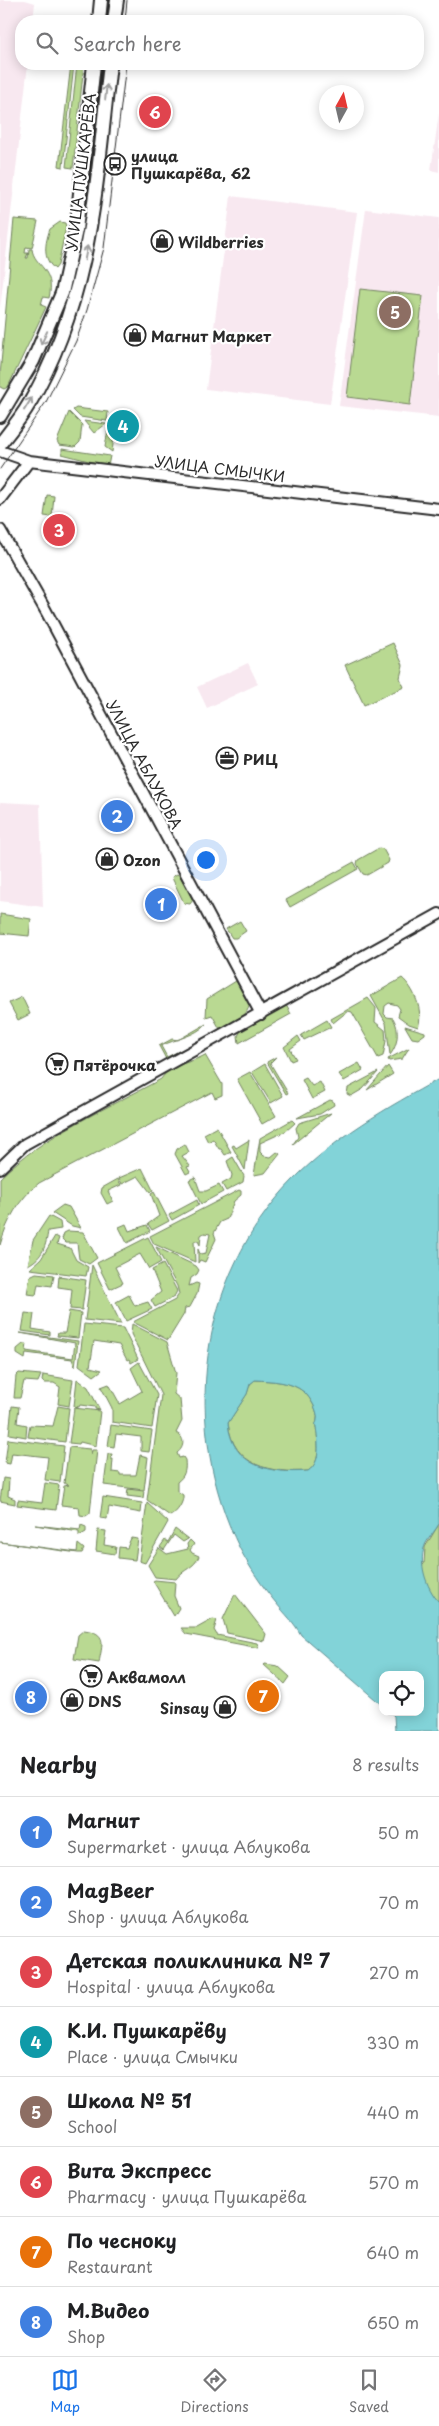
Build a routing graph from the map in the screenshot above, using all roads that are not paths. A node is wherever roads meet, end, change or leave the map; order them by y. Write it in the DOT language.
graph roads {
  1 [pos="101,2"];
  2 [pos="116,4"];
  3 [pos="100,15"];
  4 [pos="93,70"];
  5 [pos="109,70"];
  6 [pos="78,212"];
  7 [pos="93,214"];
  8 [pos="0,416"];
  9 [pos="0,444"];
  10 [pos="0,451"];
  11 [pos="29,461"];
  12 [pos="0,499"];
  13 [pos="439,509"];
  14 [pos="0,530"];
  15 [pos="439,914"];
  16 [pos="261,1014"];
  17 [pos="0,1168"];
  1 -- 2 [label="main road"];
  1 -- 3 [label="main road"];
  4 -- 6 [label="main road, УЛИЦА ПУШКАРЁВА"];
  7 -- 5 [label="main road, УЛИЦА ПУШКАРЁВА, one-way"];
  6 -- 7 [label="main road"];
  6 -- 8 [label="main road, УЛИЦА ПУШКАРЁВА, one-way"];
  9 -- 7 [label="main road, УЛИЦА ПУШКАРЁВА, one-way"];
  10 -- 11 [label="street, УЛИЦА СМЫЧКИ"];
  11 -- 12 [label="street"];
  11 -- 13 [label="street, УЛИЦА СМЫЧКИ"];
  14 -- 16 [label="street, УЛИЦА АБЛУКОВА"];
  15 -- 16 [label="street"];
  16 -- 17 [label="street"];
}
